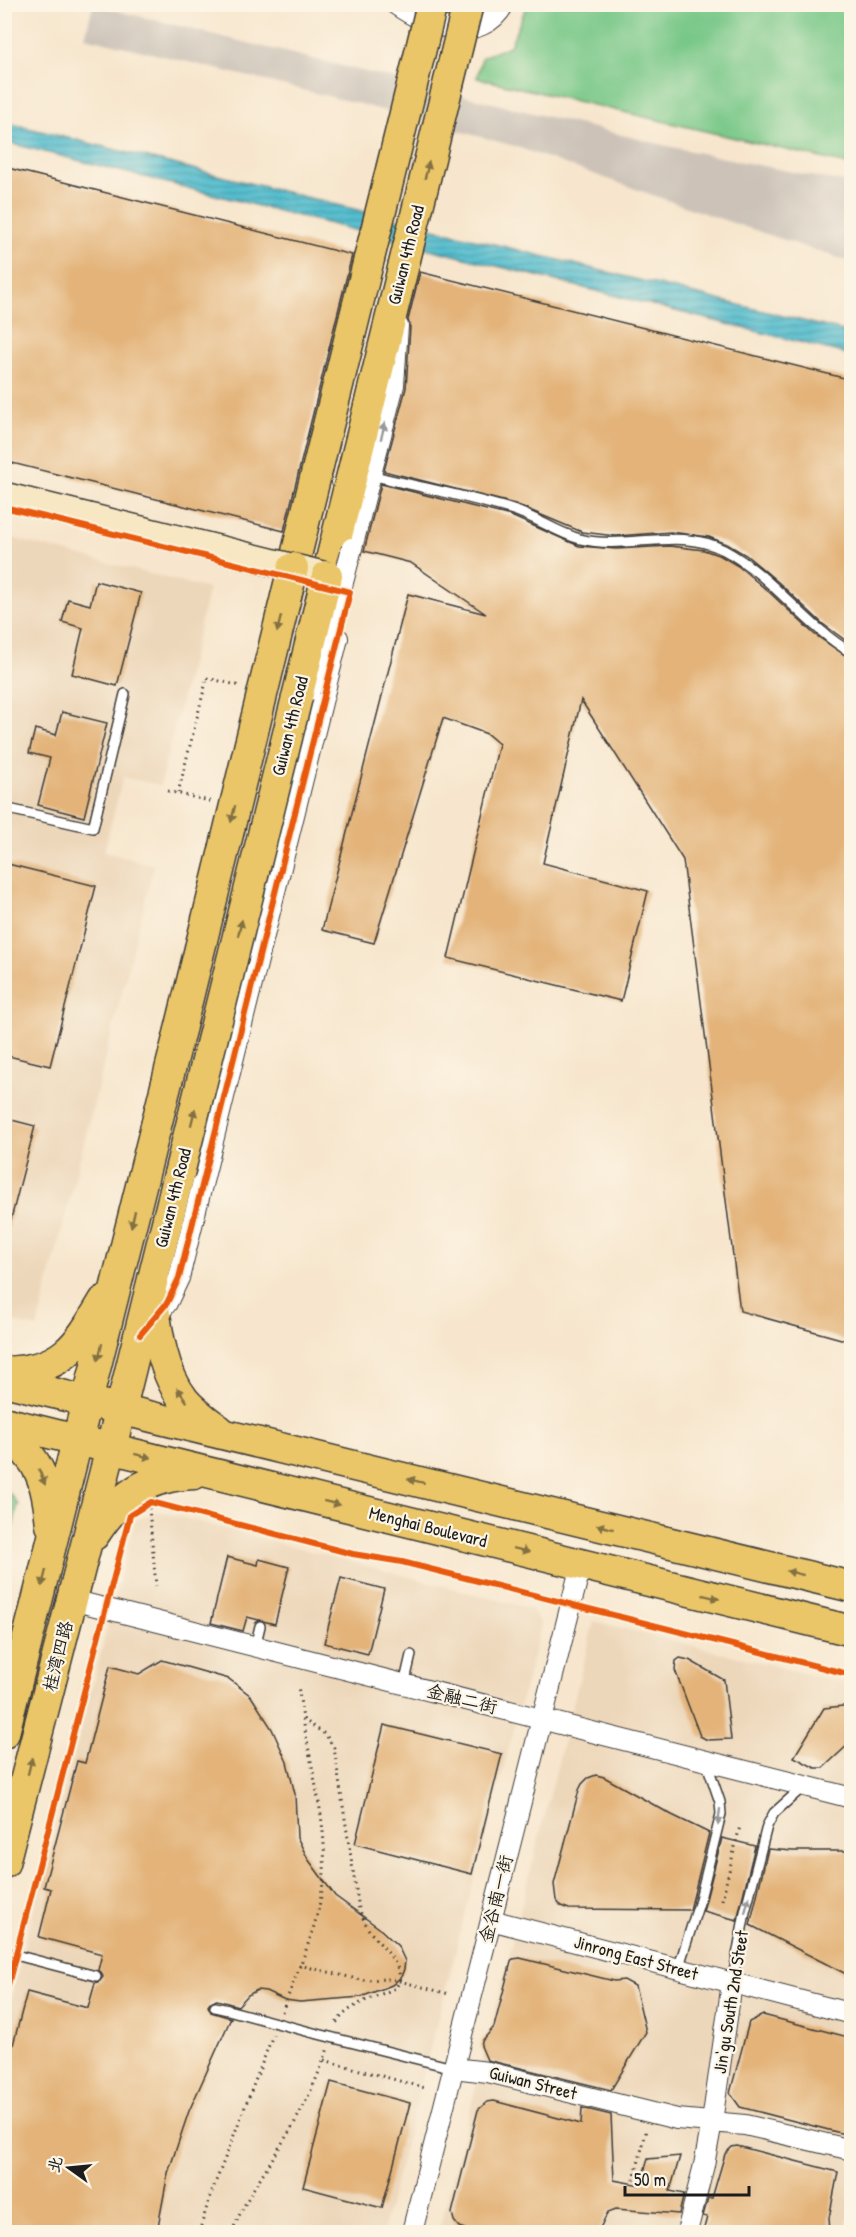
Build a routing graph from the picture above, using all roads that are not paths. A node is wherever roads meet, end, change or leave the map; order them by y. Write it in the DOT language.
graph roads {
  1 [pos="432,4"];
  2 [pos="468,4"];
  3 [pos="504,4"];
  4 [pos="398,6"];
  5 [pos="401,276"];
  6 [pos="371,475"];
  7 [pos="4,496"];
  8 [pos="4,507"];
  9 [pos="344,546"];
  10 [pos="293,568"];
  11 [pos="335,578"];
  12 [pos="852,652"];
  13 [pos="125,694"];
  14 [pos="4,808"];
  15 [pos="119,1275"];
  16 [pos="147,1327"];
  17 [pos="4,1372"];
  18 [pos="4,1381"];
  19 [pos="88,1401"];
  20 [pos="121,1409"];
  21 [pos="4,1422"];
  22 [pos="4,1433"];
  23 [pos="225,1434"];
  24 [pos="79,1440"];
  25 [pos="111,1448"];
  26 [pos="215,1474"];
  27 [pos="53,1542"];
  28 [pos="85,1550"];
  29 [pos="581,1565"];
  30 [pos="852,1587"];
  31 [pos="72,1600"];
  32 [pos="260,1626"];
  33 [pos="852,1631"];
  34 [pos="255,1647"];
  35 [pos="411,1655"];
  36 [pos="404,1684"];
  37 [pos="542,1719"];
  38 [pos="4,1733"];
  39 [pos="706,1761"];
  40 [pos="804,1786"];
  41 [pos="852,1798"];
  42 [pos="4,1863"];
  43 [pos="491,1920"];
  44 [pos="4,1952"];
  45 [pos="678,1969"];
  46 [pos="96,1976"];
  47 [pos="732,1983"];
  48 [pos="215,2007"];
  49 [pos="852,2014"];
  50 [pos="453,2068"];
  51 [pos="712,2122"];
  52 [pos="852,2150"];
  53 [pos="412,2232"];
  54 [pos="687,2232"];
  1 -- 10 [label="main road, Guiwan 4th Road, bridge"];
  5 -- 2 [label="main road, Guiwan 4th Road, one-way, bridge"];
  3 -- 4 [label="street"];
  6 -- 5 [label="street, one-way"];
  5 -- 9 [label="main road, Guiwan 4th Road"];
  6 -- 9 [label="street"];
  6 -- 12 [label="lane"];
  7 -- 10 [label="street, bridge"];
  8 -- 16 [label="street"];
  9 -- 11 [label="main road, Guiwan 4th Road"];
  10 -- 11 [label="street, bridge"];
  10 -- 15 [label="main road, Guiwan 4th Road, one-way, bridge"];
  16 -- 11 [label="main road, Guiwan 4th Road, one-way, bridge"];
  13 -- 14 [label="lane"];
  15 -- 17 [label="main road"];
  15 -- 19 [label="main road, Guiwan 4th Road, one-way"];
  16 -- 20 [label="main road, Guiwan 4th Road"];
  23 -- 16 [label="main road, one-way"];
  18 -- 19 [label="main road"];
  19 -- 20 [label="main road"];
  19 -- 24 [label="main road, Guiwan 4th Road"];
  20 -- 23 [label="main road"];
  20 -- 25 [label="main road, Guiwan 4th Road"];
  21 -- 24 [label="main road, Menghai Boulevard"];
  22 -- 27 [label="main road, one-way"];
  30 -- 23 [label="main road, one-way"];
  24 -- 25 [label="main road, Menghai Boulevard"];
  24 -- 27 [label="main road, 桂湾四路"];
  25 -- 26 [label="main road, Menghai Boulevard, one-way"];
  25 -- 28 [label="main road, 桂湾四路"];
  26 -- 28 [label="main road"];
  26 -- 29 [label="main road, Menghai Boulevard, one-way"];
  27 -- 38 [label="main road, 桂湾四路, one-way"];
  28 -- 31 [label="main road, 桂湾四路"];
  29 -- 33 [label="main road, Menghai Boulevard, one-way"];
  29 -- 37 [label="street, 金谷南一街"];
  31 -- 34 [label="street, 金融二街"];
  42 -- 31 [label="main road, 桂湾四路, one-way"];
  32 -- 34 [label="lane"];
  34 -- 36 [label="street, 金融二街"];
  35 -- 36 [label="lane"];
  36 -- 37 [label="street, 金融二街"];
  37 -- 39 [label="street, 金融二街"];
  37 -- 43 [label="street, 金谷南一街"];
  39 -- 40 [label="street, 金融二街"];
  39 -- 45 [label="lane, one-way"];
  40 -- 41 [label="street, 金融二街"];
  47 -- 40 [label="lane, Jin‘gu South 2nd Steet, one-way"];
  43 -- 45 [label="street, Jinrong East Street"];
  43 -- 50 [label="street, 金谷南一街"];
  44 -- 46 [label="lane"];
  45 -- 47 [label="street, Jinrong East Street"];
  47 -- 49 [label="street, Jinrong East Street"];
  47 -- 51 [label="street, Jin‘gu South 2nd Steet"];
  48 -- 50 [label="lane, Guiwan Street, bridge"];
  50 -- 51 [label="street, Guiwan Street"];
  50 -- 53 [label="street, 金谷南一街"];
  51 -- 52 [label="street, Guiwan Street"];
  51 -- 54 [label="street, Jin‘gu South 2nd Steet"];
}
